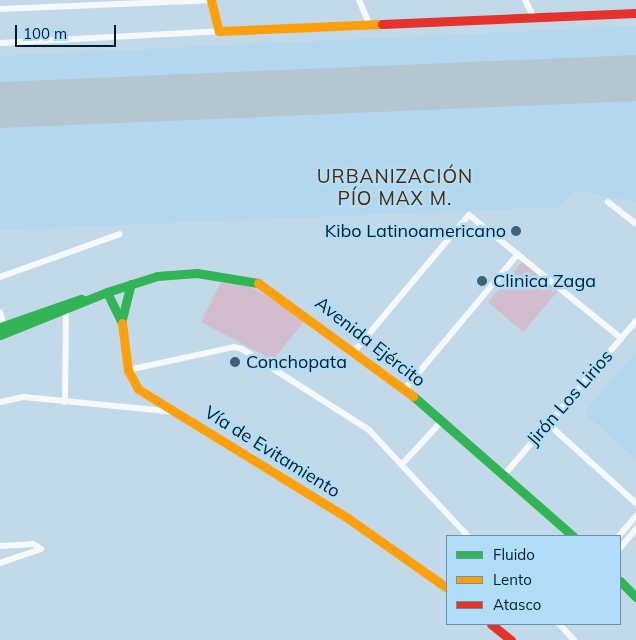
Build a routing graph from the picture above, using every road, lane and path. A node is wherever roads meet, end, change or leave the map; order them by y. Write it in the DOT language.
graph roads {
  1 [pos="211,0"];
  2 [pos="359,0"];
  3 [pos="525,0"];
  4 [pos="0,9"];
  5 [pos="636,12"];
  6 [pos="533,16"];
  7 [pos="369,23"];
  8 [pos="219,31"];
  9 [pos="0,43"];
  10 [pos="608,202"];
  11 [pos="636,224"];
  12 [pos="120,234"];
  13 [pos="518,254"];
  14 [pos="0,278"];
  15 [pos="131,284"];
  16 [pos="108,292"];
  17 [pos="66,311"];
  18 [pos="0,312"];
  19 [pos="122,319"];
  20 [pos="636,321"];
  21 [pos="3,330"];
  22 [pos="621,338"];
  23 [pos="356,349"];
  24 [pos="128,370"];
  25 [pos="405,389"];
  26 [pos="0,402"];
  27 [pos="65,402"];
  28 [pos="172,411"];
  29 [pos="440,422"];
  30 [pos="547,423"];
  31 [pos="404,462"];
  32 [pos="504,475"];
  33 [pos="636,503"];
  34 [pos="636,516"];
  35 [pos="636,529"];
  36 [pos="467,535"];
  37 [pos="571,535"];
  38 [pos="620,535"];
  39 [pos="0,546"];
  40 [pos="621,547"];
  41 [pos="0,563"];
  42 [pos="621,582"];
  43 [pos="446,587"];
  44 [pos="636,598"];
  45 [pos="492,625"];
  46 [pos="560,625"];
  47 [pos="511,640"];
  48 [pos="574,640"];
  1 -- 4 [label="street"];
  1 -- 8 [label="main road"];
  2 -- 7 [label="street"];
  3 -- 6 [label="street"];
  5 -- 6 [label="main road"];
  6 -- 7 [label="main road"];
  7 -- 8 [label="main road"];
  8 -- 9 [label="street"];
  10 -- 11 [label="street"];
  12 -- 14 [label="street"];
  13 -- 22 [label="street"];
  13 -- 23 [label="street"];
  13 -- 25 [label="street"];
  15 -- 16 [label="main road, Avenida Ejército"];
  15 -- 19 [label="main road, Vía de Evitamiento"];
  15 -- 23 [label="main road, Avenida Ejército"];
  16 -- 17 [label="main road, Avenida Ejército"];
  16 -- 19 [label="main road, Vía de Evitamiento"];
  16 -- 21 [label="main road, Avenida Ejército"];
  17 -- 21 [label="main road, Avenida Ejército"];
  17 -- 27 [label="street"];
  18 -- 21 [label="street"];
  19 -- 24 [label="main road, Vía de Evitamiento"];
  20 -- 22 [label="street, Jirón Los Lirios"];
  22 -- 30 [label="street, Jirón Los Lirios"];
  23 -- 25 [label="main road, Avenida Ejército"];
  24 -- 28 [label="main road, Vía de Evitamiento"];
  24 -- 31 [label="street"];
  25 -- 29 [label="main road, Avenida Ejército"];
  26 -- 27 [label="street"];
  27 -- 28 [label="street"];
  28 -- 43 [label="main road, Vía de Evitamiento"];
  29 -- 31 [label="street"];
  29 -- 32 [label="main road, Avenida Ejército"];
  30 -- 32 [label="street, Jirón Los Lirios"];
  30 -- 33 [label="street"];
  31 -- 36 [label="street"];
  32 -- 37 [label="main road, Avenida Ejército"];
  34 -- 38 [label="street"];
  35 -- 40 [label="street"];
  39 -- 41 [label="street"];
  42 -- 44 [label="main road"];
  45 -- 47 [label="main road"];
  46 -- 48 [label="street"];
}
